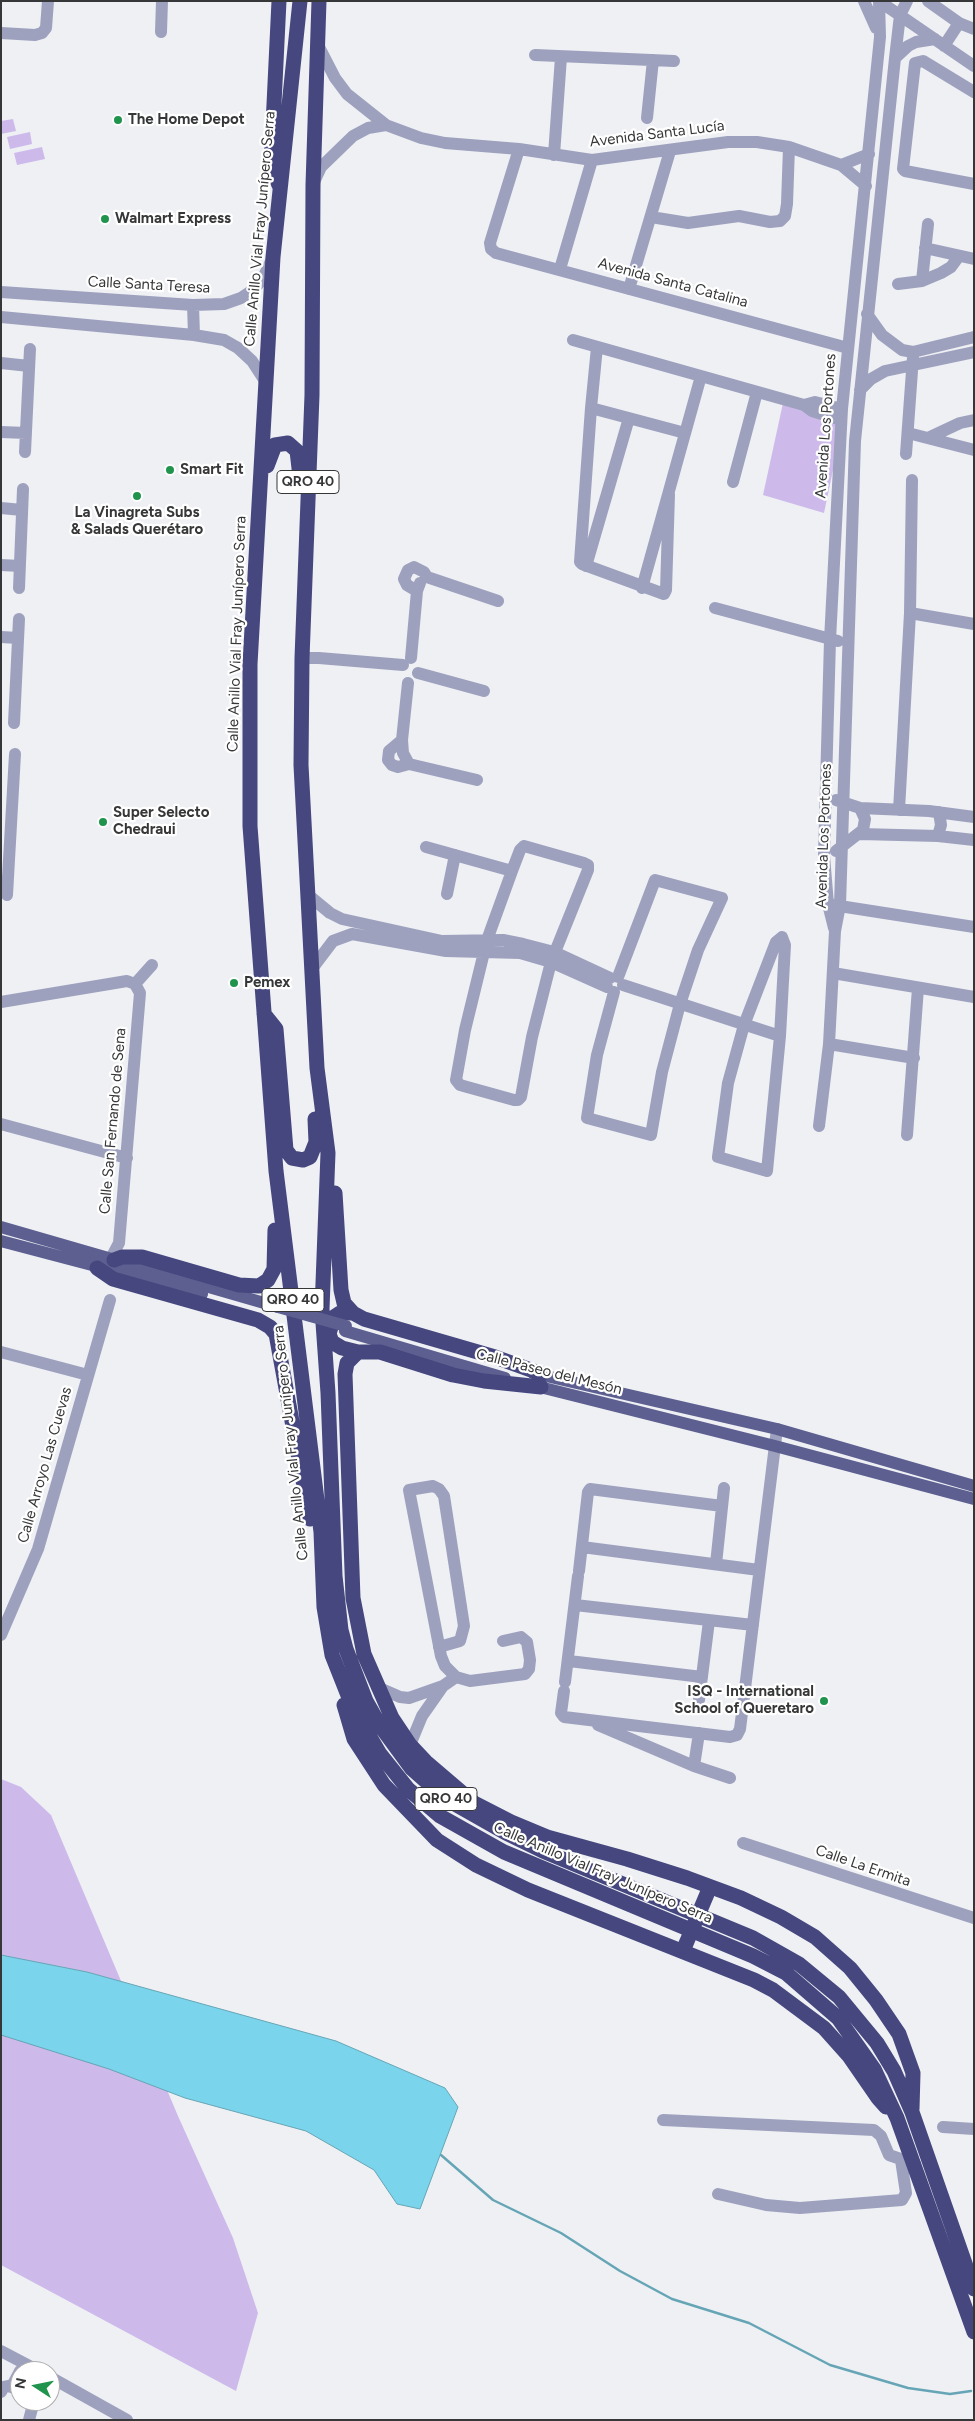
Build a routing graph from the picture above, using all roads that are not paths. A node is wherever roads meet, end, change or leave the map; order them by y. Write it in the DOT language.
graph roads {
  1 [pos="162,1"];
  2 [pos="279,1"];
  3 [pos="300,1"];
  4 [pos="319,1"];
  5 [pos="864,1"];
  6 [pos="879,1"];
  7 [pos="907,1"];
  8 [pos="928,1"];
  9 [pos="47,5"];
  10 [pos="900,15"];
  11 [pos="959,23"];
  12 [pos="974,29"];
  13 [pos="161,32"];
  14 [pos="1,34"];
  15 [pos="880,37"];
  16 [pos="316,40"];
  17 [pos="939,43"];
  18 [pos="535,55"];
  19 [pos="561,57"];
  20 [pos="895,58"];
  21 [pos="653,60"];
  22 [pos="674,61"];
  23 [pos="974,66"];
  24 [pos="974,92"];
  25 [pos="647,118"];
  26 [pos="386,125"];
  27 [pos="789,147"];
  28 [pos="519,149"];
  29 [pos="670,151"];
  30 [pos="869,154"];
  31 [pos="554,155"];
  32 [pos="592,160"];
  33 [pos="841,165"];
  34 [pos="314,184"];
  35 [pos="974,184"];
  36 [pos="279,185"];
  37 [pos="866,186"];
  38 [pos="651,217"];
  39 [pos="928,224"];
  40 [pos="925,248"];
  41 [pos="959,256"];
  42 [pos="273,257"];
  43 [pos="974,260"];
  44 [pos="560,269"];
  45 [pos="922,281"];
  46 [pos="898,284"];
  47 [pos="629,288"];
  48 [pos="1,292"];
  49 [pos="193,305"];
  50 [pos="868,314"];
  51 [pos="1,317"];
  52 [pos="194,336"];
  53 [pos="972,336"];
  54 [pos="574,340"];
  55 [pos="597,347"];
  56 [pos="848,348"];
  57 [pos="30,350"];
  58 [pos="913,352"];
  59 [pos="974,352"];
  60 [pos="1,363"];
  61 [pos="28,366"];
  62 [pos="914,366"];
  63 [pos="702,376"];
  64 [pos="265,381"];
  65 [pos="860,390"];
  66 [pos="757,392"];
  67 [pos="591,408"];
  68 [pos="842,414"];
  69 [pos="628,418"];
  70 [pos="974,420"];
  71 [pos="1,432"];
  72 [pos="26,433"];
  73 [pos="686,433"];
  74 [pos="908,433"];
  75 [pos="928,438"];
  76 [pos="840,439"];
  77 [pos="855,441"];
  78 [pos="974,450"];
  79 [pos="25,452"];
  80 [pos="906,454"];
  81 [pos="912,480"];
  82 [pos="733,482"];
  83 [pos="23,489"];
  84 [pos="669,494"];
  85 [pos="1,508"];
  86 [pos="22,510"];
  87 [pos="257,554"];
  88 [pos="306,557"];
  89 [pos="1,565"];
  90 [pos="20,566"];
  91 [pos="586,566"];
  92 [pos="19,588"];
  93 [pos="642,588"];
  94 [pos="498,600"];
  95 [pos="714,608"];
  96 [pos="910,613"];
  97 [pos="19,619"];
  98 [pos="974,624"];
  99 [pos="1,637"];
  100 [pos="18,638"];
  101 [pos="830,640"];
  102 [pos="848,641"];
  103 [pos="302,658"];
  104 [pos="402,669"];
  105 [pos="484,691"];
  106 [pos="1,704"];
  107 [pos="15,705"];
  108 [pos="14,723"];
  109 [pos="15,754"];
  110 [pos="8,775"];
  111 [pos="477,780"];
  112 [pos="826,800"];
  113 [pos="842,801"];
  114 [pos="860,808"];
  115 [pos="899,810"];
  116 [pos="939,812"];
  117 [pos="958,815"];
  118 [pos="974,817"];
  119 [pos="860,834"];
  120 [pos="938,836"];
  121 [pos="954,837"];
  122 [pos="974,840"];
  123 [pos="426,847"];
  124 [pos="840,848"];
  125 [pos="455,855"];
  126 [pos="824,856"];
  127 [pos="512,871"];
  128 [pos="5,876"];
  129 [pos="307,894"];
  130 [pos="448,894"];
  131 [pos="7,895"];
  132 [pos="834,905"];
  133 [pos="342,919"];
  134 [pos="974,927"];
  135 [pos="341,936"];
  136 [pos="401,937"];
  137 [pos="486,946"];
  138 [pos="553,957"];
  139 [pos="152,965"];
  140 [pos="312,970"];
  141 [pos="833,973"];
  142 [pos="135,984"];
  143 [pos="614,984"];
  144 [pos="918,988"];
  145 [pos="974,997"];
  146 [pos="1,1002"];
  147 [pos="680,1004"];
  148 [pos="264,1014"];
  149 [pos="744,1026"];
  150 [pos="780,1036"];
  151 [pos="829,1044"];
  152 [pos="914,1058"];
  153 [pos="317,1068"];
  154 [pos="1,1124"];
  155 [pos="819,1126"];
  156 [pos="907,1135"];
  157 [pos="328,1153"];
  158 [pos="126,1158"];
  159 [pos="276,1171"];
  160 [pos="1,1227"];
  161 [pos="1,1242"];
  162 [pos="116,1263"];
  163 [pos="97,1268"];
  164 [pos="110,1300"];
  165 [pos="348,1323"];
  166 [pos="1,1352"];
  167 [pos="358,1352"];
  168 [pos="88,1375"];
  169 [pos="542,1381"];
  170 [pos="328,1393"];
  171 [pos="777,1429"];
  172 [pos="774,1446"];
  173 [pos="974,1486"];
  174 [pos="724,1488"];
  175 [pos="349,1493"];
  176 [pos="974,1499"];
  177 [pos="722,1506"];
  178 [pos="582,1547"];
  179 [pos="716,1564"];
  180 [pos="759,1570"];
  181 [pos="324,1585"];
  182 [pos="575,1605"];
  183 [pos="709,1620"];
  184 [pos="753,1625"];
  185 [pos="1,1635"];
  186 [pos="503,1641"];
  187 [pos="439,1647"];
  188 [pos="332,1655"];
  189 [pos="569,1661"];
  190 [pos="456,1677"];
  191 [pos="702,1677"];
  192 [pos="444,1686"];
  193 [pos="377,1687"];
  194 [pos="699,1700"];
  195 [pos="584,1720"];
  196 [pos="699,1733"];
  197 [pos="410,1745"];
  198 [pos="694,1766"];
  199 [pos="730,1778"];
  200 [pos="743,1843"];
  201 [pos="708,1890"];
  202 [pos="974,1918"];
  203 [pos="684,1949"];
  204 [pos="912,2112"];
  205 [pos="897,2118"];
  206 [pos="664,2120"];
  207 [pos="943,2127"];
  208 [pos="974,2129"];
  209 [pos="908,2162"];
  210 [pos="718,2194"];
  211 [pos="974,2289"];
  212 [pos="973,2329"];
  213 [pos="1,2351"];
  214 [pos="16,2361"];
  215 [pos="60,2383"];
  216 [pos="127,2420"];
  1 -- 13 [label="street"];
  2 -- 36 [label="highway"];
  3 -- 36 [label="highway, Calle Anillo Vial Fray Junípero Serra / QRO 40"];
  4 -- 16 [label="highway, Calle Anillo Vial Fray Junípero Serra / QRO 40"];
  5 -- 15 [label="street, Avenida Los Portones"];
  6 -- 10 [label="street"];
  6 -- 15 [label="street, Avenida Los Portones"];
  7 -- 10 [label="street, Avenida Los Portones"];
  8 -- 11 [label="street"];
  9 -- 14 [label="street"];
  10 -- 17 [label="street"];
  10 -- 20 [label="street, Avenida Los Portones"];
  11 -- 12 [label="street"];
  11 -- 17 [label="street"];
  15 -- 30 [label="street, Avenida Los Portones"];
  16 -- 26 [label="street, Avenida Santa Lucía"];
  16 -- 34 [label="highway, Calle Anillo Vial Fray Junípero Serra / QRO 40"];
  17 -- 20 [label="street"];
  17 -- 23 [label="street"];
  18 -- 19 [label="street"];
  19 -- 21 [label="street"];
  19 -- 31 [label="street"];
  20 -- 50 [label="street, Avenida Los Portones"];
  21 -- 22 [label="street"];
  21 -- 25 [label="street"];
  24 -- 35 [label="street"];
  26 -- 28 [label="street, Avenida Santa Lucía"];
  26 -- 34 [label="street"];
  27 -- 29 [label="street, Avenida Santa Lucía"];
  27 -- 33 [label="street, Avenida Santa Lucía"];
  27 -- 38 [label="street"];
  28 -- 31 [label="street, Avenida Santa Lucía"];
  28 -- 44 [label="street, Avenida Santa Catalina"];
  29 -- 32 [label="street, Avenida Santa Lucía"];
  29 -- 38 [label="street"];
  30 -- 33 [label="street"];
  30 -- 37 [label="street, Avenida Los Portones"];
  31 -- 32 [label="street, Avenida Santa Lucía"];
  32 -- 44 [label="street"];
  33 -- 37 [label="street, Avenida Santa Lucía"];
  34 -- 88 [label="highway, Calle Anillo Vial Fray Junípero Serra / QRO 40"];
  36 -- 42 [label="highway, Calle Anillo Vial Fray Junípero Serra / QRO 40"];
  37 -- 56 [label="street, Avenida Los Portones"];
  38 -- 47 [label="street"];
  39 -- 40 [label="street"];
  40 -- 41 [label="street"];
  40 -- 45 [label="street"];
  41 -- 43 [label="street"];
  41 -- 45 [label="street"];
  42 -- 49 [label="street, Calle Santa Teresa"];
  42 -- 64 [label="highway, Calle Anillo Vial Fray Junípero Serra / QRO 40"];
  44 -- 47 [label="street, Avenida Santa Catalina"];
  45 -- 46 [label="street"];
  47 -- 56 [label="street, Avenida Santa Catalina"];
  48 -- 49 [label="street, Calle Santa Teresa"];
  49 -- 52 [label="street"];
  50 -- 58 [label="street"];
  50 -- 65 [label="street, Avenida Los Portones"];
  51 -- 52 [label="street"];
  52 -- 64 [label="street"];
  53 -- 58 [label="street"];
  54 -- 55 [label="street"];
  55 -- 63 [label="street"];
  55 -- 67 [label="street"];
  56 -- 68 [label="street, Avenida Los Portones"];
  57 -- 61 [label="street"];
  58 -- 62 [label="street"];
  59 -- 62 [label="street"];
  60 -- 61 [label="street"];
  61 -- 72 [label="street"];
  62 -- 65 [label="street"];
  62 -- 74 [label="street"];
  63 -- 66 [label="street"];
  63 -- 73 [label="street"];
  64 -- 87 [label="highway, Calle Anillo Vial Fray Junípero Serra / QRO 40"];
  65 -- 77 [label="street, Avenida Los Portones"];
  66 -- 68 [label="street"];
  66 -- 82 [label="street"];
  67 -- 69 [label="street"];
  67 -- 91 [label="street"];
  68 -- 76 [label="street, Avenida Los Portones"];
  69 -- 73 [label="street"];
  69 -- 91 [label="street"];
  70 -- 75 [label="street"];
  71 -- 72 [label="street"];
  72 -- 79 [label="street"];
  73 -- 84 [label="street"];
  74 -- 75 [label="street"];
  74 -- 80 [label="street"];
  75 -- 78 [label="street"];
  76 -- 77 [label="street"];
  76 -- 101 [label="street, Avenida Los Portones"];
  77 -- 102 [label="street, Avenida Los Portones"];
  81 -- 96 [label="street"];
  83 -- 86 [label="street"];
  84 -- 93 [label="street"];
  84 -- 93 [label="street"];
  85 -- 86 [label="street"];
  86 -- 90 [label="street"];
  87 -- 88 [label="highway"];
  87 -- 148 [label="highway, Calle Anillo Vial Fray Junípero Serra / QRO 40"];
  88 -- 103 [label="highway, Calle Anillo Vial Fray Junípero Serra / QRO 40"];
  89 -- 90 [label="street"];
  90 -- 92 [label="street"];
  91 -- 93 [label="street"];
  94 -- 104 [label="street"];
  95 -- 101 [label="street"];
  96 -- 98 [label="street"];
  96 -- 115 [label="street"];
  97 -- 100 [label="street"];
  99 -- 100 [label="street"];
  100 -- 107 [label="street"];
  101 -- 102 [label="street"];
  101 -- 112 [label="street, Avenida Los Portones"];
  102 -- 113 [label="street, Avenida Los Portones"];
  103 -- 104 [label="street"];
  103 -- 129 [label="highway, Calle Anillo Vial Fray Junípero Serra / QRO 40"];
  104 -- 105 [label="street"];
  104 -- 111 [label="street"];
  106 -- 107 [label="street"];
  107 -- 108 [label="street"];
  109 -- 110 [label="street"];
  110 -- 128 [label="street"];
  112 -- 113 [label="street"];
  112 -- 126 [label="street, Avenida Los Portones"];
  113 -- 114 [label="street"];
  113 -- 124 [label="street, Avenida Los Portones"];
  114 -- 115 [label="street"];
  114 -- 119 [label="street"];
  115 -- 116 [label="street"];
  116 -- 117 [label="street"];
  116 -- 120 [label="street"];
  117 -- 118 [label="street"];
  117 -- 121 [label="street"];
  119 -- 120 [label="street"];
  119 -- 124 [label="street"];
  120 -- 121 [label="street"];
  121 -- 122 [label="street"];
  123 -- 125 [label="street"];
  124 -- 126 [label="street"];
  124 -- 132 [label="street, Avenida Los Portones"];
  125 -- 127 [label="street"];
  125 -- 130 [label="street"];
  126 -- 132 [label="street, Avenida Los Portones"];
  127 -- 137 [label="street"];
  127 -- 138 [label="street"];
  128 -- 131 [label="street"];
  129 -- 133 [label="street"];
  129 -- 140 [label="highway, Calle Anillo Vial Fray Junípero Serra / QRO 40"];
  132 -- 134 [label="street"];
  132 -- 141 [label="street, Avenida Los Portones"];
  133 -- 135 [label="street"];
  133 -- 136 [label="street"];
  135 -- 136 [label="street"];
  135 -- 140 [label="street"];
  136 -- 137 [label="street"];
  137 -- 138 [label="street"];
  137 -- 138 [label="street"];
  138 -- 143 [label="street"];
  139 -- 142 [label="street"];
  140 -- 153 [label="highway, Calle Anillo Vial Fray Junípero Serra / QRO 40"];
  141 -- 144 [label="street"];
  141 -- 151 [label="street, Avenida Los Portones"];
  142 -- 146 [label="street"];
  142 -- 158 [label="street, Calle San Fernando de Sena"];
  143 -- 147 [label="street"];
  143 -- 147 [label="street"];
  143 -- 147 [label="street"];
  144 -- 145 [label="street"];
  144 -- 152 [label="street"];
  147 -- 149 [label="street"];
  148 -- 153 [label="highway"];
  148 -- 159 [label="highway, Calle Anillo Vial Fray Junípero Serra / QRO 40"];
  149 -- 150 [label="street"];
  149 -- 150 [label="street"];
  149 -- 150 [label="street"];
  151 -- 152 [label="street"];
  151 -- 155 [label="street, Avenida Los Portones"];
  152 -- 156 [label="street"];
  153 -- 157 [label="highway, Calle Anillo Vial Fray Junípero Serra / QRO 40"];
  154 -- 158 [label="street"];
  157 -- 165 [label="highway"];
  157 -- 170 [label="highway, Calle Anillo Vial Fray Junípero Serra / QRO 40"];
  158 -- 162 [label="street, Calle San Fernando de Sena"];
  159 -- 162 [label="highway"];
  159 -- 181 [label="highway, Calle Anillo Vial Fray Junípero Serra / QRO 40"];
  160 -- 162 [label="main road"];
  161 -- 163 [label="main road"];
  162 -- 163 [label="main road"];
  162 -- 165 [label="main road"];
  163 -- 181 [label="highway"];
  164 -- 168 [label="street, Calle Arroyo Las Cuevas"];
  165 -- 167 [label="highway"];
  165 -- 169 [label="highway"];
  166 -- 168 [label="street"];
  167 -- 169 [label="highway"];
  167 -- 175 [label="highway"];
  168 -- 185 [label="street, Calle Arroyo Las Cuevas"];
  169 -- 171 [label="main road, Calle Paseo del Mesón"];
  169 -- 172 [label="main road, Calle Paseo del Mesón"];
  170 -- 175 [label="highway"];
  170 -- 204 [label="highway, Calle Anillo Vial Fray Junípero Serra / QRO 40"];
  171 -- 172 [label="street"];
  171 -- 173 [label="main road, Calle Paseo del Mesón"];
  172 -- 176 [label="main road, Calle Paseo del Mesón"];
  172 -- 180 [label="street"];
  174 -- 177 [label="street"];
  175 -- 193 [label="highway"];
  177 -- 178 [label="street"];
  177 -- 179 [label="street"];
  178 -- 179 [label="street"];
  178 -- 182 [label="street"];
  179 -- 180 [label="street"];
  180 -- 184 [label="street"];
  181 -- 188 [label="highway, Calle Anillo Vial Fray Junípero Serra / QRO 40"];
  182 -- 183 [label="street"];
  182 -- 189 [label="street"];
  183 -- 184 [label="street"];
  183 -- 191 [label="street"];
  184 -- 196 [label="street"];
  186 -- 190 [label="street"];
  187 -- 187 [label="street"];
  187 -- 190 [label="street"];
  188 -- 203 [label="highway"];
  188 -- 205 [label="highway, Calle Anillo Vial Fray Junípero Serra / QRO 40"];
  189 -- 191 [label="street"];
  189 -- 195 [label="street"];
  190 -- 192 [label="street"];
  191 -- 194 [label="street"];
  192 -- 193 [label="street"];
  192 -- 197 [label="street"];
  193 -- 197 [label="highway"];
  195 -- 196 [label="street"];
  195 -- 198 [label="street"];
  196 -- 198 [label="street"];
  197 -- 201 [label="highway"];
  198 -- 199 [label="street"];
  200 -- 202 [label="street, Calle La Ermita"];
  201 -- 203 [label="highway, bridge"];
  201 -- 204 [label="highway"];
  203 -- 205 [label="highway"];
  204 -- 211 [label="highway, Calle Anillo Vial Fray Junípero Serra / QRO 40"];
  205 -- 209 [label="highway, Calle Anillo Vial Fray Junípero Serra / QRO 40"];
  206 -- 209 [label="street"];
  207 -- 208 [label="street"];
  209 -- 210 [label="street"];
  209 -- 212 [label="highway, Calle Anillo Vial Fray Junípero Serra / QRO 40"];
  213 -- 214 [label="street"];
  215 -- 216 [label="street"];
}
